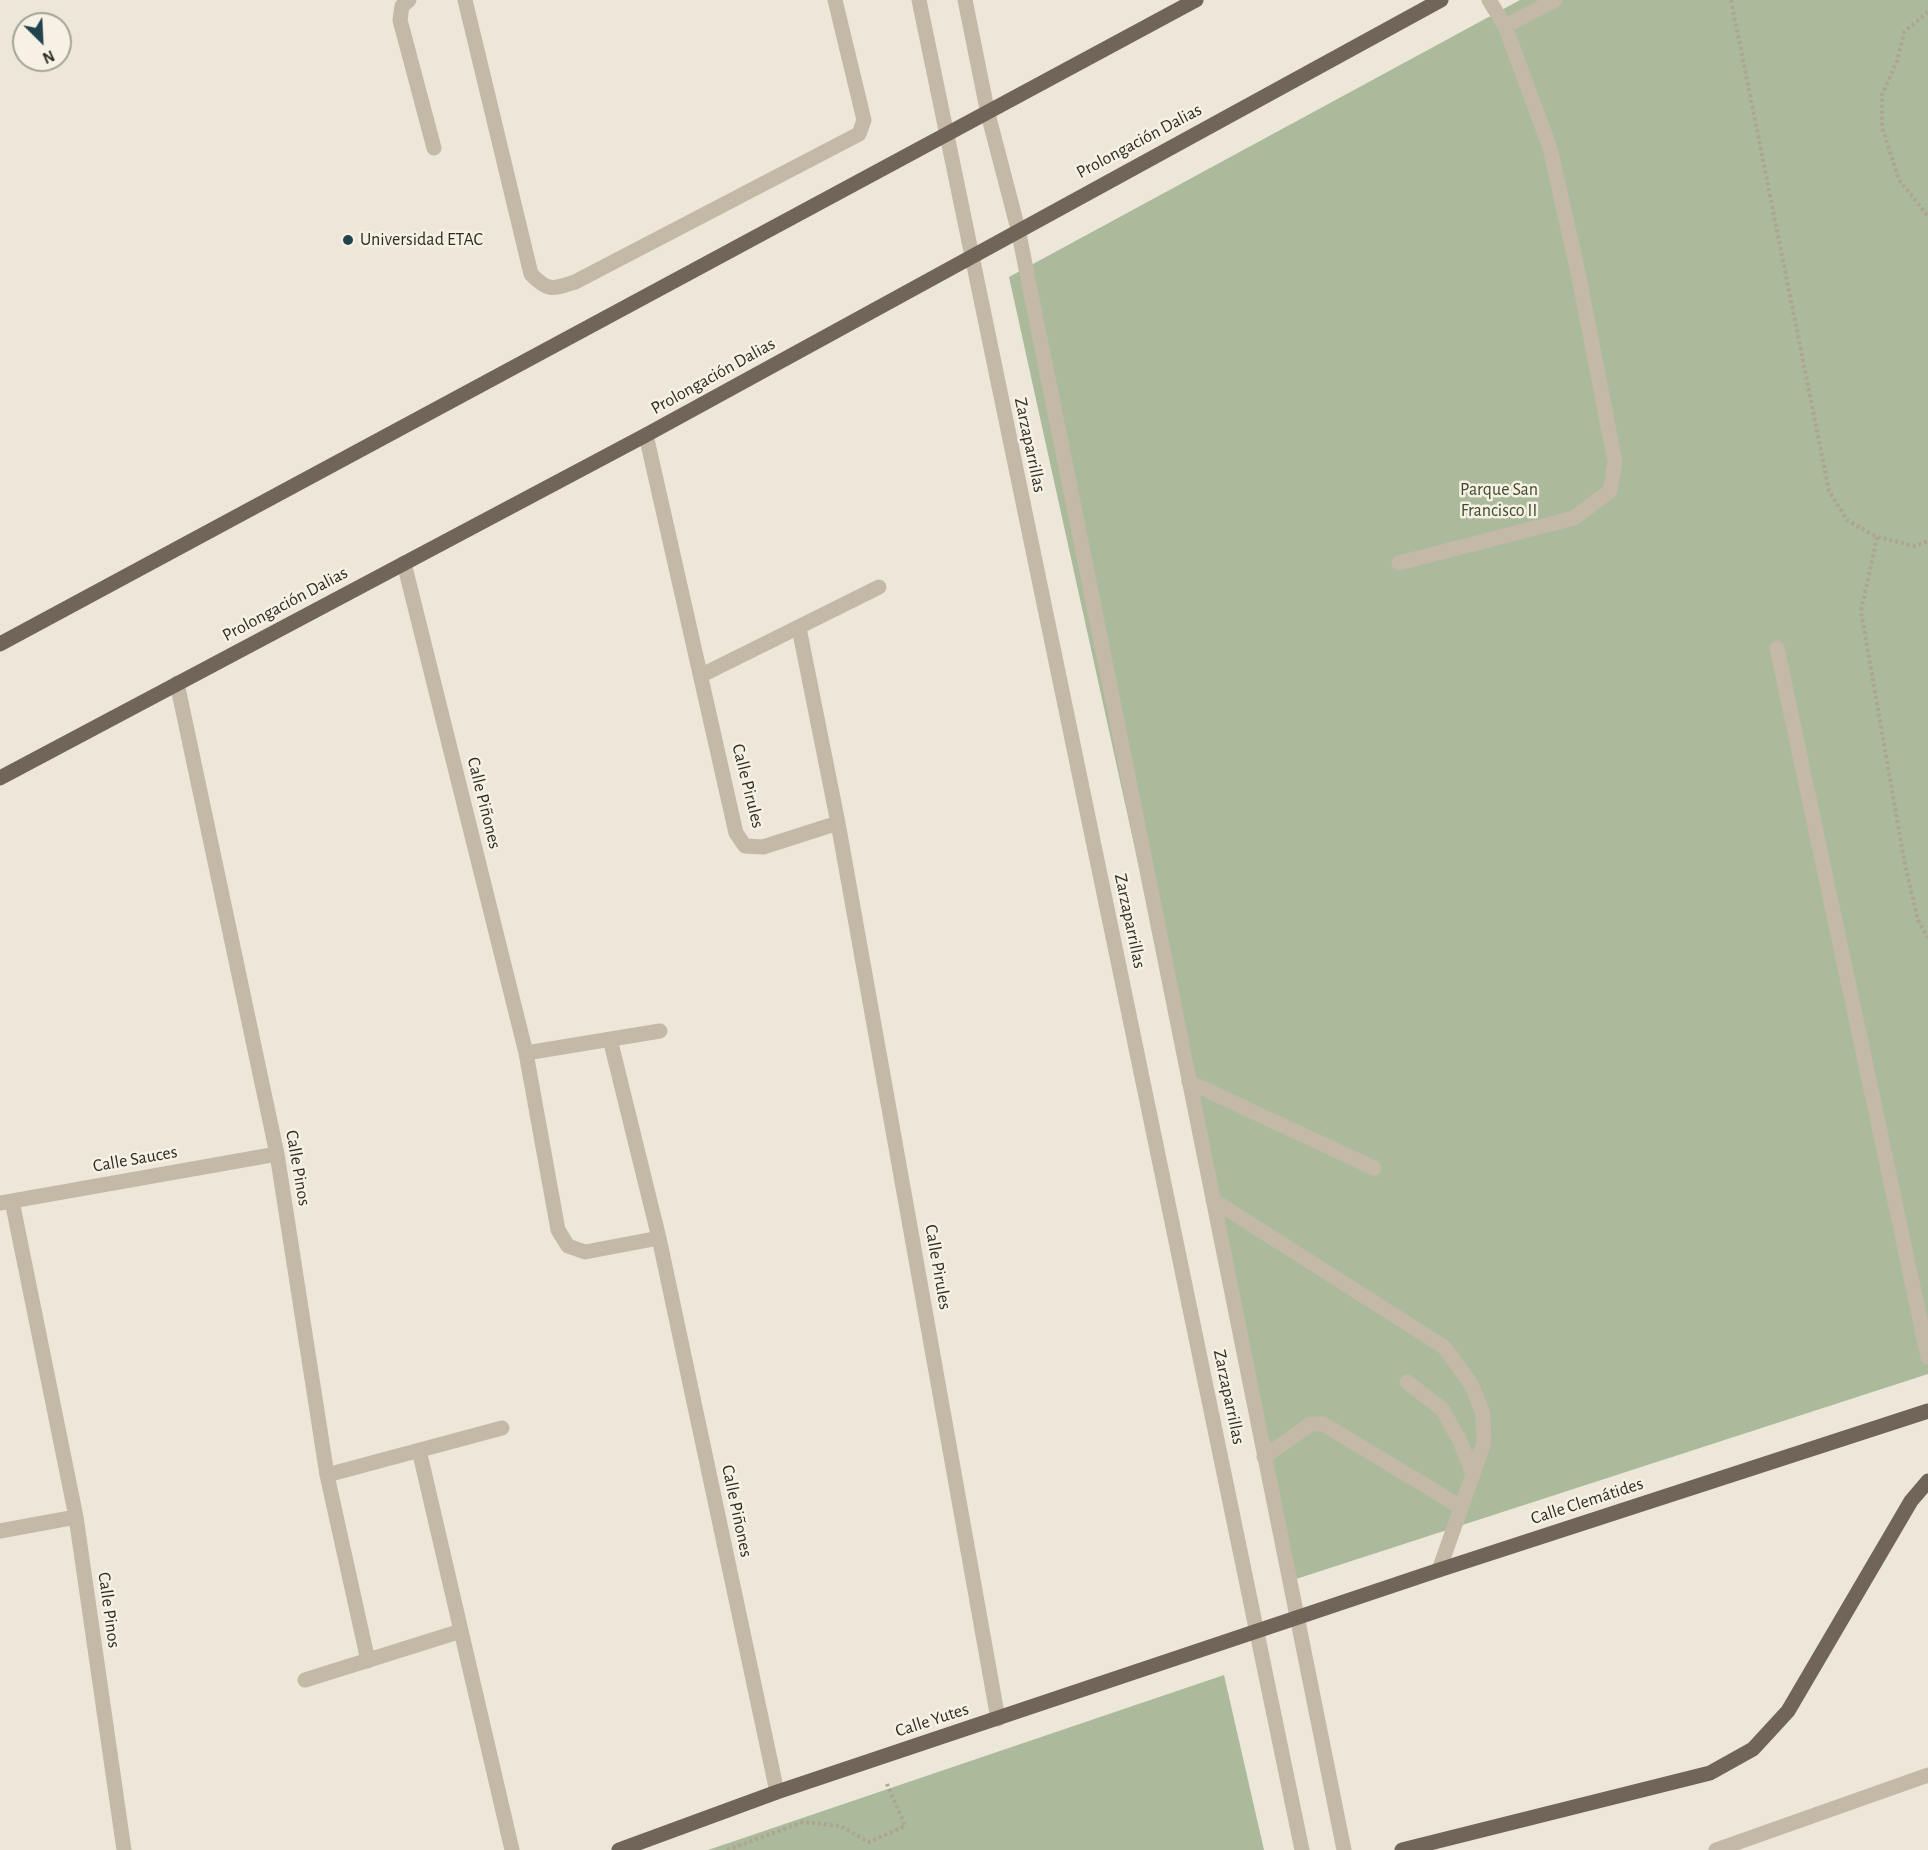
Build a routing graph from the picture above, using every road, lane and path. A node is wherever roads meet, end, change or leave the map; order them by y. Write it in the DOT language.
graph roads {
  1 [pos="410,0"];
  2 [pos="465,0"];
  3 [pos="835,0"];
  4 [pos="919,0"];
  5 [pos="965,0"];
  6 [pos="1196,0"];
  7 [pos="1441,0"];
  8 [pos="1489,0"];
  9 [pos="1555,0"];
  10 [pos="1731,0"];
  11 [pos="1928,12"];
  12 [pos="1504,26"];
  13 [pos="988,114"];
  14 [pos="947,136"];
  15 [pos="434,148"];
  16 [pos="1928,216"];
  17 [pos="1018,229"];
  18 [pos="970,256"];
  19 [pos="646,435"];
  20 [pos="1877,537"];
  21 [pos="1928,541"];
  22 [pos="404,563"];
  23 [pos="1399,563"];
  24 [pos="879,587"];
  25 [pos="799,628"];
  26 [pos="0,645"];
  27 [pos="1778,648"];
  28 [pos="702,675"];
  29 [pos="177,683"];
  30 [pos="0,778"];
  31 [pos="838,823"];
  32 [pos="1928,938"];
  33 [pos="660,1031"];
  34 [pos="610,1039"];
  35 [pos="526,1053"];
  36 [pos="1189,1082"];
  37 [pos="277,1154"];
  38 [pos="1374,1168"];
  39 [pos="1213,1200"];
  40 [pos="6,1202"];
  41 [pos="659,1238"];
  42 [pos="1928,1357"];
  43 [pos="1407,1382"];
  44 [pos="1928,1412"];
  45 [pos="502,1428"];
  46 [pos="419,1450"];
  47 [pos="1264,1457"];
  48 [pos="1473,1474"];
  49 [pos="327,1475"];
  50 [pos="1928,1481"];
  51 [pos="1461,1508"];
  52 [pos="76,1517"];
  53 [pos="0,1531"];
  54 [pos="1439,1570"];
  55 [pos="1297,1619"];
  56 [pos="461,1631"];
  57 [pos="1259,1632"];
  58 [pos="368,1660"];
  59 [pos="306,1680"];
  60 [pos="998,1719"];
  61 [pos="876,1759"];
  62 [pos="1928,1775"];
  63 [pos="777,1792"];
  64 [pos="124,1850"];
  65 [pos="512,1850"];
  66 [pos="619,1850"];
  67 [pos="727,1850"];
  68 [pos="1302,1850"];
  69 [pos="1344,1850"];
  70 [pos="1402,1850"];
  71 [pos="1716,1850"];
  1 -- 15 [label="street"];
  2 -- 3 [label="street"];
  4 -- 14 [label="street, Zarzaparrillas"];
  5 -- 13 [label="street, Zarzaparrillas"];
  6 -- 13 [label="main road"];
  7 -- 17 [label="main road, Prolongación Dalias"];
  8 -- 12 [label="street"];
  9 -- 12 [label="street"];
  10 -- 20 [label="path"];
  11 -- 16 [label="path"];
  12 -- 23 [label="street"];
  13 -- 14 [label="main road"];
  13 -- 17 [label="street, Zarzaparrillas"];
  14 -- 18 [label="street, Zarzaparrillas"];
  14 -- 26 [label="main road"];
  17 -- 18 [label="main road, Prolongación Dalias"];
  17 -- 36 [label="street, Zarzaparrillas"];
  18 -- 19 [label="main road, Prolongación Dalias"];
  18 -- 57 [label="street, Zarzaparrillas"];
  19 -- 22 [label="main road, Prolongación Dalias"];
  19 -- 28 [label="street, Calle Pirules"];
  20 -- 21 [label="path"];
  20 -- 32 [label="path"];
  22 -- 29 [label="main road, Prolongación Dalias"];
  22 -- 35 [label="street, Calle Piñones"];
  24 -- 25 [label="street"];
  25 -- 28 [label="street"];
  25 -- 31 [label="street, Calle Pirules"];
  27 -- 42 [label="street"];
  28 -- 31 [label="street, Calle Pirules"];
  29 -- 30 [label="main road, Prolongación Dalias"];
  29 -- 37 [label="street, Calle Pinos"];
  31 -- 60 [label="street, Calle Pirules"];
  33 -- 34 [label="street"];
  34 -- 35 [label="street"];
  34 -- 41 [label="street, Calle Piñones"];
  35 -- 41 [label="street, Calle Piñones"];
  36 -- 38 [label="street"];
  36 -- 39 [label="street, Zarzaparrillas"];
  37 -- 40 [label="street, Calle Sauces"];
  37 -- 49 [label="street, Calle Pinos"];
  39 -- 47 [label="street, Zarzaparrillas"];
  39 -- 48 [label="street"];
  40 -- 52 [label="street, Calle Pinos"];
  41 -- 63 [label="street, Calle Piñones"];
  43 -- 48 [label="street"];
  44 -- 54 [label="main road, Calle Clemátides"];
  45 -- 46 [label="street"];
  46 -- 49 [label="street"];
  46 -- 56 [label="street"];
  47 -- 51 [label="street"];
  47 -- 55 [label="street, Zarzaparrillas"];
  48 -- 51 [label="street"];
  49 -- 58 [label="street, Calle Pinos"];
  50 -- 70 [label="main road"];
  51 -- 54 [label="street"];
  52 -- 53 [label="street"];
  52 -- 64 [label="street, Calle Pinos"];
  54 -- 55 [label="main road, Calle Clemátides"];
  55 -- 57 [label="main road, Calle Clemátides"];
  55 -- 69 [label="street, Zarzaparrillas"];
  56 -- 58 [label="street"];
  56 -- 65 [label="street"];
  57 -- 60 [label="main road, Calle Yutes"];
  57 -- 68 [label="street, Zarzaparrillas"];
  58 -- 59 [label="street"];
  60 -- 61 [label="main road, Calle Yutes"];
  61 -- 63 [label="main road, Calle Yutes"];
  61 -- 67 [label="path"];
  62 -- 71 [label="street"];
  63 -- 66 [label="main road, Calle Yutes"];
}
